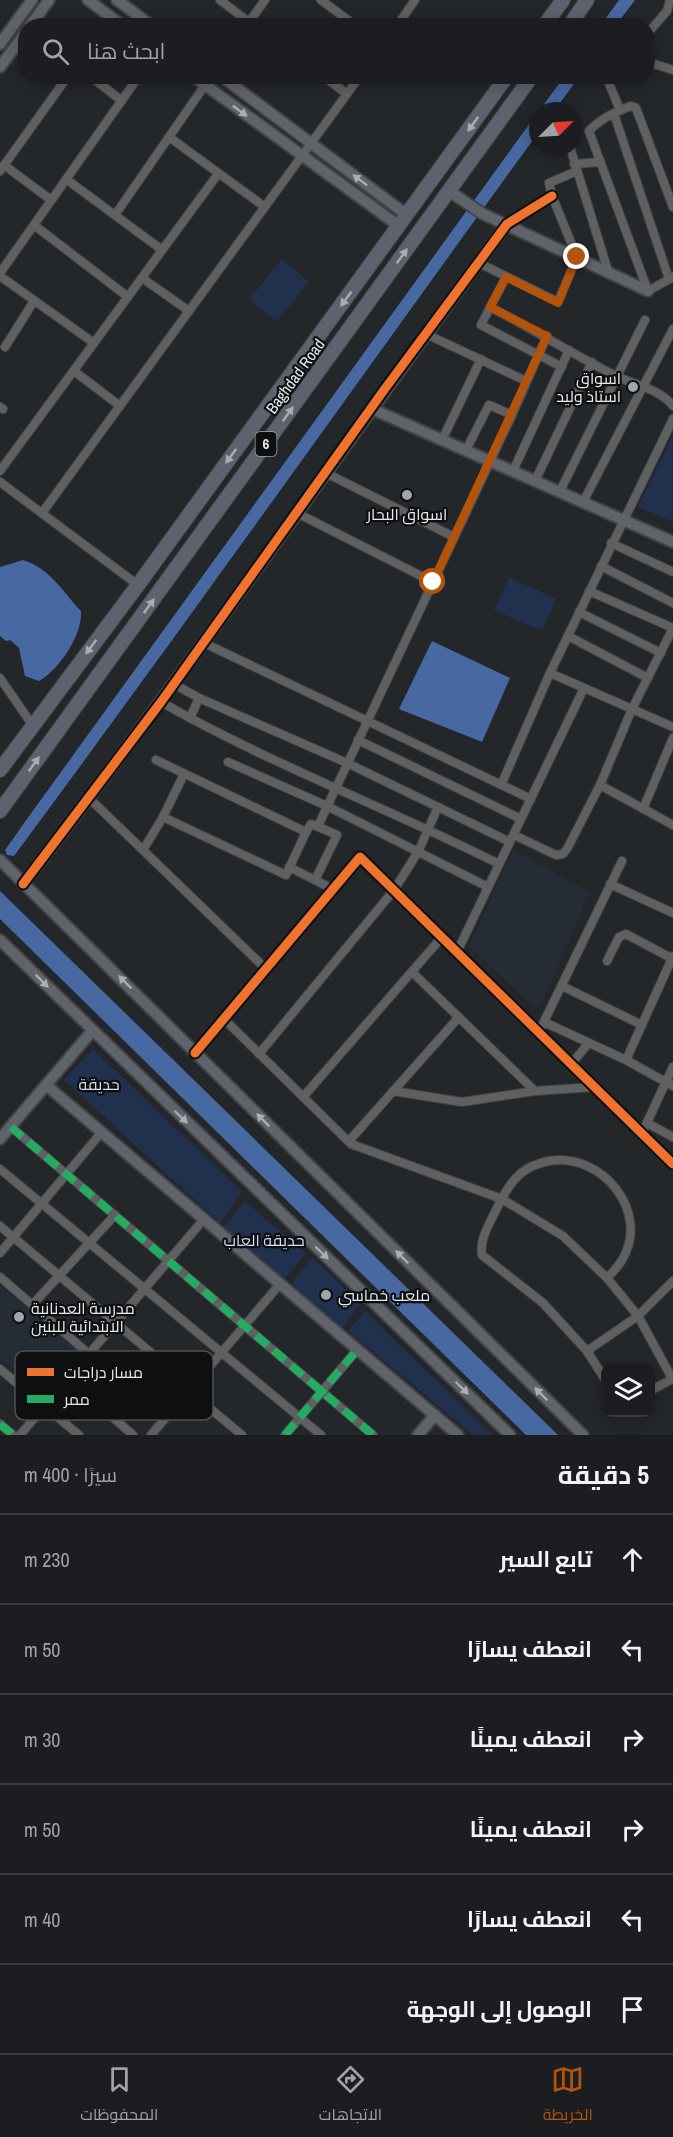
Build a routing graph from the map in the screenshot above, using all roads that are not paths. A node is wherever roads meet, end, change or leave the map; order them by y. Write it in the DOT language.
graph roads {
  1 [pos="49,0"];
  2 [pos="88,0"];
  3 [pos="220,0"];
  4 [pos="265,0"];
  5 [pos="321,0"];
  6 [pos="415,0"];
  7 [pos="563,0"];
  8 [pos="587,0"];
  9 [pos="28,1"];
  10 [pos="120,1"];
  11 [pos="671,4"];
  12 [pos="36,18"];
  13 [pos="112,18"];
  14 [pos="142,18"];
  15 [pos="244,18"];
  16 [pos="255,18"];
  17 [pos="345,18"];
  18 [pos="403,18"];
  19 [pos="550,18"];
  20 [pos="574,18"];
  21 [pos="655,25"];
  22 [pos="18,43"];
  23 [pos="0,44"];
  24 [pos="655,64"];
  25 [pos="0,67"];
  26 [pos="671,69"];
  27 [pos="673,80"];
  28 [pos="62,84"];
  29 [pos="101,84"];
  30 [pos="133,84"];
  31 [pos="240,84"];
  32 [pos="334,84"];
  33 [pos="354,84"];
  34 [pos="501,84"];
  35 [pos="526,84"];
  36 [pos="608,84"];
  37 [pos="205,85"];
  38 [pos="347,94"];
  39 [pos="122,100"];
  40 [pos="617,112"];
  41 [pos="169,137"];
  42 [pos="311,144"];
  43 [pos="302,156"];
  44 [pos="573,156"];
  45 [pos="601,162"];
  46 [pos="2,168"];
  47 [pos="576,168"];
  48 [pos="218,174"];
  49 [pos="66,179"];
  50 [pos="449,191"];
  51 [pos="552,196"];
  52 [pos="51,200"];
  53 [pos="265,207"];
  54 [pos="673,207"];
  55 [pos="115,215"];
  56 [pos="403,220"];
  57 [pos="507,224"];
  58 [pos="34,225"];
  59 [pos="162,250"];
  60 [pos="577,257"];
  61 [pos="478,263"];
  62 [pos="608,271"];
  63 [pos="0,274"];
  64 [pos="506,277"];
  65 [pos="142,278"];
  66 [pos="671,278"];
  67 [pos="648,291"];
  68 [pos="128,297"];
  69 [pos="34,301"];
  70 [pos="490,307"];
  71 [pos="189,311"];
  72 [pos="645,320"];
  73 [pos="673,329"];
  74 [pos="426,334"];
  75 [pos="547,336"];
  76 [pos="94,343"];
  77 [pos="5,347"];
  78 [pos="569,350"];
  79 [pos="539,354"];
  80 [pos="481,359"];
  81 [pos="592,362"];
  82 [pos="562,367"];
  83 [pos="74,371"];
  84 [pos="617,376"];
  85 [pos="526,381"];
  86 [pos="642,387"];
  87 [pos="120,406"];
  88 [pos="673,406"];
  89 [pos="372,409"];
  90 [pos="512,415"];
  91 [pos="673,419"];
  92 [pos="442,440"];
  93 [pos="466,450"];
  94 [pos="490,461"];
  95 [pos="0,471"];
  96 [pos="513,471"];
  97 [pos="326,473"];
  98 [pos="535,481"];
  99 [pos="0,482"];
  100 [pos="560,491"];
  101 [pos="583,502"];
  102 [pos="42,513"];
  103 [pos="297,513"];
  104 [pos="623,519"];
  105 [pos="454,537"];
  106 [pos="673,542"];
  107 [pos="611,543"];
  108 [pos="601,566"];
  109 [pos="673,572"];
  110 [pos="433,582"];
  111 [pos="138,585"];
  112 [pos="589,591"];
  113 [pos="673,603"];
  114 [pos="579,612"];
  115 [pos="673,628"];
  116 [pos="568,636"];
  117 [pos="202,642"];
  118 [pos="661,653"];
  119 [pos="550,673"];
  120 [pos="0,678"];
  121 [pos="648,678"];
  122 [pos="172,683"];
  123 [pos="584,688"];
  124 [pos="0,694"];
  125 [pos="11,694"];
  126 [pos="199,698"];
  127 [pos="161,702"];
  128 [pos="632,709"];
  129 [pos="190,718"];
  130 [pos="367,721"];
  131 [pos="33,726"];
  132 [pos="673,727"];
  133 [pos="673,738"];
  134 [pos="358,740"];
  135 [pos="156,760"];
  136 [pos="228,762"];
  137 [pos="347,763"];
  138 [pos="0,770"];
  139 [pos="184,774"];
  140 [pos="501,785"];
  141 [pos="600,785"];
  142 [pos="335,788"];
  143 [pos="89,798"];
  144 [pos="531,799"];
  145 [pos="327,806"];
  146 [pos="438,807"];
  147 [pos="643,808"];
  148 [pos="0,811"];
  149 [pos="163,817"];
  150 [pos="521,819"];
  151 [pos="673,825"];
  152 [pos="318,826"];
  153 [pos="428,828"];
  154 [pos="306,832"];
  155 [pos="512,838"];
  156 [pos="143,850"];
  157 [pos="418,852"];
  158 [pos="0,860"];
  159 [pos="622,861"];
  160 [pos="499,864"];
  161 [pos="289,867"];
  162 [pos="315,880"];
  163 [pos="23,884"];
  164 [pos="610,884"];
  165 [pos="488,887"];
  166 [pos="333,889"];
  167 [pos="394,890"];
  168 [pos="673,913"];
  169 [pos="442,937"];
  170 [pos="0,940"];
  171 [pos="457,952"];
  172 [pos="673,958"];
  173 [pos="607,961"];
  174 [pos="266,969"];
  175 [pos="411,972"];
  176 [pos="562,986"];
  177 [pos="459,1017"];
  178 [pos="224,1019"];
  179 [pos="544,1022"];
  180 [pos="642,1025"];
  181 [pos="92,1031"];
  182 [pos="539,1032"];
  183 [pos="588,1043"];
  184 [pos="195,1053"];
  185 [pos="259,1054"];
  186 [pos="626,1060"];
  187 [pos="572,1064"];
  188 [pos="673,1067"];
  189 [pos="670,1084"];
  190 [pos="46,1086"];
  191 [pos="594,1087"];
  192 [pos="393,1091"];
  193 [pos="535,1091"];
  194 [pos="303,1096"];
  195 [pos="647,1123"];
  196 [pos="11,1127"];
  197 [pos="101,1133"];
  198 [pos="642,1133"];
  199 [pos="673,1137"];
  200 [pos="0,1139"];
  201 [pos="349,1141"];
  202 [pos="673,1164"];
  203 [pos="0,1169"];
  204 [pos="66,1174"];
  205 [pos="502,1198"];
  206 [pos="42,1204"];
  207 [pos="115,1215"];
  208 [pos="204,1219"];
  209 [pos="0,1226"];
  210 [pos="14,1237"];
  211 [pos="89,1243"];
  212 [pos="0,1253"];
  213 [pos="168,1261"];
  214 [pos="58,1276"];
  215 [pos="0,1277"];
  216 [pos="607,1278"];
  217 [pos="673,1281"];
  218 [pos="280,1284"];
  219 [pos="144,1289"];
  220 [pos="33,1304"];
  221 [pos="638,1316"];
  222 [pos="116,1323"];
  223 [pos="244,1325"];
  224 [pos="357,1350"];
  225 [pos="89,1351"];
  226 [pos="91,1351"];
  227 [pos="147,1351"];
  228 [pos="587,1351"];
  229 [pos="221,1353"];
  230 [pos="213,1362"];
  231 [pos="0,1369"];
  232 [pos="601,1373"];
  233 [pos="673,1379"];
  234 [pos="15,1381"];
  235 [pos="655,1389"];
  236 [pos="322,1391"];
  237 [pos="213,1409"];
  238 [pos="435,1415"];
  239 [pos="299,1417"];
  240 [pos="33,1420"];
  241 [pos="61,1420"];
  242 [pos="116,1420"];
  243 [pos="164,1420"];
  244 [pos="0,1424"];
  245 [pos="13,1435"];
  246 [pos="20,1435"];
  247 [pos="79,1435"];
  248 [pos="133,1435"];
  249 [pos="151,1435"];
  250 [pos="242,1435"];
  251 [pos="285,1435"];
  252 [pos="321,1435"];
  253 [pos="373,1435"];
  254 [pos="418,1435"];
  255 [pos="458,1435"];
  256 [pos="510,1435"];
  257 [pos="583,1435"];
  1 -- 12 [label="main road"];
  2 -- 13 [label="main road"];
  3 -- 15 [label="street"];
  4 -- 16 [label="street"];
  5 -- 17 [label="street"];
  6 -- 18 [label="street"];
  7 -- 19 [label="highway"];
  8 -- 20 [label="highway"];
  9 -- 23 [label="main road"];
  10 -- 14 [label="main road"];
  11 -- 21 [label="street"];
  22 -- 25 [label="main road"];
  24 -- 26 [label="street"];
  26 -- 27 [label="street"];
  28 -- 46 [label="street"];
  29 -- 39 [label="street"];
  30 -- 39 [label="street"];
  31 -- 42 [label="main road"];
  32 -- 38 [label="street"];
  33 -- 38 [label="street"];
  34 -- 56 [label="highway, Baghdad Road / 6, one-way"];
  35 -- 50 [label="highway, Baghdad Road / 6"];
  36 -- 40 [label="street"];
  37 -- 41 [label="street"];
  37 -- 43 [label="main road, one-way"];
  38 -- 42 [label="street"];
  39 -- 49 [label="street"];
  40 -- 45 [label="street"];
  40 -- 54 [label="street"];
  40 -- 66 [label="street"];
  41 -- 48 [label="street"];
  41 -- 55 [label="street"];
  42 -- 43 [label="street"];
  56 -- 42 [label="main road, one-way"];
  43 -- 53 [label="street"];
  43 -- 56 [label="main road"];
  44 -- 47 [label="street"];
  45 -- 47 [label="street"];
  45 -- 67 [label="street"];
  46 -- 52 [label="street"];
  47 -- 51 [label="street"];
  47 -- 62 [label="street"];
  48 -- 53 [label="street"];
  48 -- 59 [label="street"];
  49 -- 52 [label="street"];
  49 -- 55 [label="street"];
  50 -- 57 [label="main road"];
  148 -- 50 [label="highway, Baghdad Road / 6, one-way"];
  51 -- 57 [label="street"];
  51 -- 60 [label="street"];
  52 -- 58 [label="street"];
  53 -- 71 [label="street"];
  55 -- 59 [label="street"];
  56 -- 111 [label="highway, Baghdad Road / 6, one-way"];
  57 -- 60 [label="main road"];
  57 -- 61 [label="main road"];
  58 -- 63 [label="street"];
  58 -- 68 [label="street"];
  59 -- 65 [label="street"];
  60 -- 62 [label="main road"];
  60 -- 64 [label="street"];
  61 -- 64 [label="street"];
  61 -- 74 [label="main road"];
  62 -- 67 [label="main road"];
  63 -- 69 [label="street"];
  64 -- 70 [label="street"];
  65 -- 68 [label="street"];
  65 -- 71 [label="street"];
  66 -- 67 [label="street"];
  68 -- 76 [label="street"];
  69 -- 76 [label="street"];
  69 -- 77 [label="street"];
  70 -- 75 [label="street"];
  70 -- 79 [label="street"];
  71 -- 87 [label="street"];
  72 -- 84 [label="street"];
  73 -- 86 [label="street"];
  74 -- 80 [label="street"];
  74 -- 89 [label="main road"];
  75 -- 78 [label="street"];
  75 -- 79 [label="street"];
  76 -- 83 [label="street"];
  78 -- 81 [label="street"];
  78 -- 82 [label="street"];
  79 -- 82 [label="street"];
  79 -- 85 [label="street"];
  80 -- 85 [label="street"];
  80 -- 92 [label="street"];
  81 -- 84 [label="street"];
  81 -- 98 [label="street"];
  82 -- 96 [label="street"];
  83 -- 87 [label="street"];
  83 -- 95 [label="street"];
  84 -- 86 [label="street"];
  84 -- 100 [label="street"];
  85 -- 90 [label="street"];
  86 -- 88 [label="street"];
  86 -- 101 [label="street"];
  87 -- 102 [label="street"];
  89 -- 92 [label="main road"];
  89 -- 97 [label="main road"];
  90 -- 93 [label="street"];
  90 -- 94 [label="street"];
  91 -- 104 [label="street"];
  92 -- 93 [label="main road"];
  93 -- 94 [label="main road"];
  94 -- 96 [label="main road"];
  94 -- 105 [label="street"];
  96 -- 98 [label="main road"];
  97 -- 103 [label="main road"];
  97 -- 105 [label="street"];
  98 -- 100 [label="main road"];
  99 -- 102 [label="street"];
  100 -- 101 [label="main road"];
  101 -- 104 [label="main road"];
  102 -- 111 [label="street"];
  103 -- 110 [label="street"];
  103 -- 117 [label="main road"];
  104 -- 106 [label="main road"];
  104 -- 107 [label="street"];
  105 -- 110 [label="street"];
  107 -- 108 [label="street"];
  107 -- 109 [label="street"];
  108 -- 112 [label="street"];
  108 -- 113 [label="street"];
  110 -- 130 [label="street"];
  111 -- 131 [label="highway, Baghdad Road / 6, one-way"];
  112 -- 114 [label="street"];
  112 -- 115 [label="street"];
  114 -- 116 [label="street"];
  114 -- 118 [label="street"];
  115 -- 118 [label="street"];
  116 -- 119 [label="street"];
  116 -- 121 [label="street"];
  117 -- 122 [label="main road"];
  117 -- 130 [label="street"];
  118 -- 121 [label="street"];
  119 -- 123 [label="street"];
  119 -- 140 [label="street"];
  120 -- 125 [label="street"];
  121 -- 128 [label="street"];
  122 -- 126 [label="street"];
  122 -- 127 [label="main road"];
  123 -- 128 [label="street"];
  123 -- 144 [label="street"];
  124 -- 125 [label="street"];
  125 -- 131 [label="street"];
  126 -- 129 [label="street"];
  126 -- 137 [label="street"];
  127 -- 129 [label="street"];
  127 -- 143 [label="main road"];
  128 -- 132 [label="street"];
  128 -- 141 [label="street"];
  129 -- 142 [label="street"];
  130 -- 134 [label="street"];
  130 -- 140 [label="street"];
  131 -- 138 [label="highway, Baghdad Road / 6"];
  133 -- 147 [label="street"];
  134 -- 137 [label="street"];
  134 -- 150 [label="street"];
  135 -- 139 [label="street"];
  136 -- 145 [label="street"];
  137 -- 142 [label="street"];
  137 -- 146 [label="street"];
  139 -- 149 [label="street"];
  139 -- 154 [label="street"];
  140 -- 144 [label="street"];
  141 -- 147 [label="street"];
  141 -- 155 [label="street"];
  142 -- 145 [label="street"];
  142 -- 153 [label="street"];
  143 -- 156 [label="street"];
  143 -- 163 [label="main road"];
  144 -- 150 [label="street"];
  145 -- 152 [label="street"];
  145 -- 157 [label="street"];
  146 -- 153 [label="street"];
  146 -- 155 [label="street"];
  147 -- 151 [label="street"];
  149 -- 156 [label="street"];
  149 -- 161 [label="street"];
  150 -- 155 [label="street"];
  152 -- 154 [label="street"];
  152 -- 162 [label="street"];
  153 -- 157 [label="street"];
  153 -- 160 [label="street"];
  154 -- 161 [label="street"];
  155 -- 160 [label="street"];
  156 -- 174 [label="street"];
  157 -- 165 [label="street"];
  157 -- 167 [label="street"];
  158 -- 163 [label="main road"];
  159 -- 164 [label="street"];
  160 -- 165 [label="street"];
  161 -- 162 [label="street"];
  162 -- 166 [label="street"];
  184 -- 163 [label="main road, one-way"];
  164 -- 168 [label="street"];
  164 -- 176 [label="street"];
  165 -- 171 [label="street"];
  166 -- 167 [label="street"];
  166 -- 174 [label="street"];
  167 -- 169 [label="street"];
  167 -- 185 [label="street"];
  169 -- 171 [label="street"];
  169 -- 175 [label="street"];
  170 -- 181 [label="main road, one-way"];
  171 -- 182 [label="street"];
  172 -- 173 [label="street"];
  172 -- 180 [label="street"];
  174 -- 178 [label="street"];
  175 -- 177 [label="street"];
  175 -- 194 [label="street"];
  176 -- 179 [label="street"];
  176 -- 180 [label="street"];
  177 -- 192 [label="street"];
  177 -- 193 [label="street"];
  178 -- 184 [label="street"];
  178 -- 185 [label="street"];
  179 -- 182 [label="street"];
  179 -- 183 [label="street"];
  180 -- 186 [label="street"];
  181 -- 190 [label="main road"];
  181 -- 256 [label="main road, one-way"];
  182 -- 187 [label="street"];
  183 -- 186 [label="street"];
  183 -- 187 [label="street"];
  257 -- 184 [label="main road, one-way"];
  185 -- 194 [label="street"];
  186 -- 189 [label="street"];
  187 -- 191 [label="street"];
  188 -- 189 [label="street"];
  189 -- 195 [label="street"];
  190 -- 196 [label="main road"];
  190 -- 197 [label="main road"];
  191 -- 193 [label="street"];
  191 -- 198 [label="street"];
  192 -- 193 [label="street"];
  192 -- 201 [label="street"];
  194 -- 201 [label="street"];
  195 -- 198 [label="street"];
  195 -- 199 [label="street"];
  196 -- 200 [label="main road"];
  196 -- 204 [label="street"];
  197 -- 204 [label="street"];
  197 -- 208 [label="main road"];
  198 -- 202 [label="street"];
  201 -- 205 [label="street"];
  203 -- 206 [label="street"];
  204 -- 206 [label="street"];
  204 -- 207 [label="street"];
  205 -- 216 [label="street"];
  205 -- 216 [label="street"];
  205 -- 228 [label="street"];
  206 -- 210 [label="street"];
  206 -- 211 [label="street"];
  207 -- 211 [label="street"];
  207 -- 213 [label="street"];
  208 -- 213 [label="street"];
  208 -- 218 [label="main road"];
  209 -- 210 [label="street"];
  210 -- 212 [label="street"];
  210 -- 214 [label="street"];
  211 -- 214 [label="street"];
  211 -- 219 [label="street"];
  213 -- 219 [label="street"];
  213 -- 223 [label="street"];
  214 -- 220 [label="street"];
  214 -- 222 [label="street"];
  215 -- 220 [label="street"];
  216 -- 221 [label="street"];
  217 -- 221 [label="street"];
  218 -- 223 [label="street"];
  218 -- 224 [label="main road"];
  219 -- 222 [label="street"];
  219 -- 229 [label="street"];
  220 -- 225 [label="street"];
  221 -- 228 [label="street"];
  221 -- 233 [label="street"];
  222 -- 226 [label="street"];
  222 -- 227 [label="street"];
  223 -- 229 [label="street"];
  223 -- 236 [label="street"];
  224 -- 236 [label="street"];
  224 -- 238 [label="main road"];
  228 -- 232 [label="street"];
  229 -- 230 [label="street"];
  229 -- 239 [label="street"];
  231 -- 234 [label="street"];
  233 -- 235 [label="street"];
  236 -- 239 [label="street"];
  236 -- 253 [label="street"];
  237 -- 250 [label="street"];
  238 -- 254 [label="main road"];
  238 -- 255 [label="main road"];
  239 -- 251 [label="street"];
  239 -- 252 [label="street"];
  240 -- 246 [label="street"];
  241 -- 247 [label="street"];
  242 -- 248 [label="street"];
  243 -- 249 [label="street"];
  244 -- 245 [label="street"];
}
